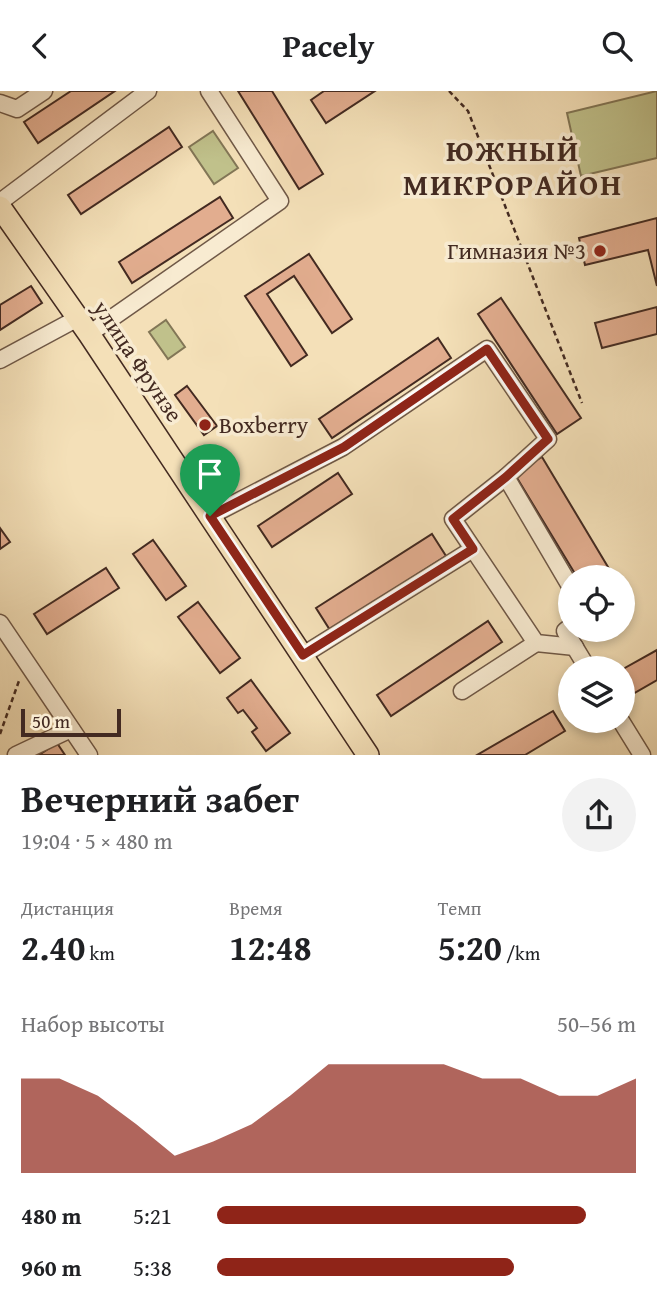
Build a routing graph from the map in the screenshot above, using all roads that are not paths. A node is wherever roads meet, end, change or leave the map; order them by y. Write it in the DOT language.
graph roads {
  1 [pos="44,91"];
  2 [pos="148,91"];
  3 [pos="209,91"];
  4 [pos="0,103"];
  5 [pos="0,202"];
  6 [pos="0,208"];
  7 [pos="83,326"];
  8 [pos="0,360"];
  9 [pos="506,477"];
  10 [pos="210,516"];
  11 [pos="473,549"];
  12 [pos="558,566"];
  13 [pos="0,623"];
  14 [pos="572,642"];
  15 [pos="536,643"];
  16 [pos="575,647"];
  17 [pos="303,655"];
  18 [pos="580,656"];
  19 [pos="462,691"];
  20 [pos="71,729"];
  21 [pos="628,733"];
  22 [pos="16,755"];
  23 [pos="89,755"];
  24 [pos="368,755"];
  25 [pos="642,755"];
  1 -- 4 [label="street"];
  2 -- 5 [label="street"];
  3 -- 7 [label="street"];
  6 -- 7 [label="main road, улица Фрунзе"];
  7 -- 8 [label="street"];
  7 -- 10 [label="main road, улица Фрунзе"];
  9 -- 10 [label="street"];
  9 -- 11 [label="street"];
  9 -- 12 [label="street"];
  10 -- 17 [label="main road, улица Фрунзе"];
  11 -- 15 [label="street"];
  11 -- 17 [label="street"];
  13 -- 20 [label="street"];
  14 -- 16 [label="street"];
  15 -- 16 [label="street"];
  15 -- 19 [label="street"];
  16 -- 18 [label="street"];
  17 -- 24 [label="main road, улица Фрунзе"];
  20 -- 22 [label="street"];
  20 -- 23 [label="street"];
  21 -- 25 [label="street"];
}
